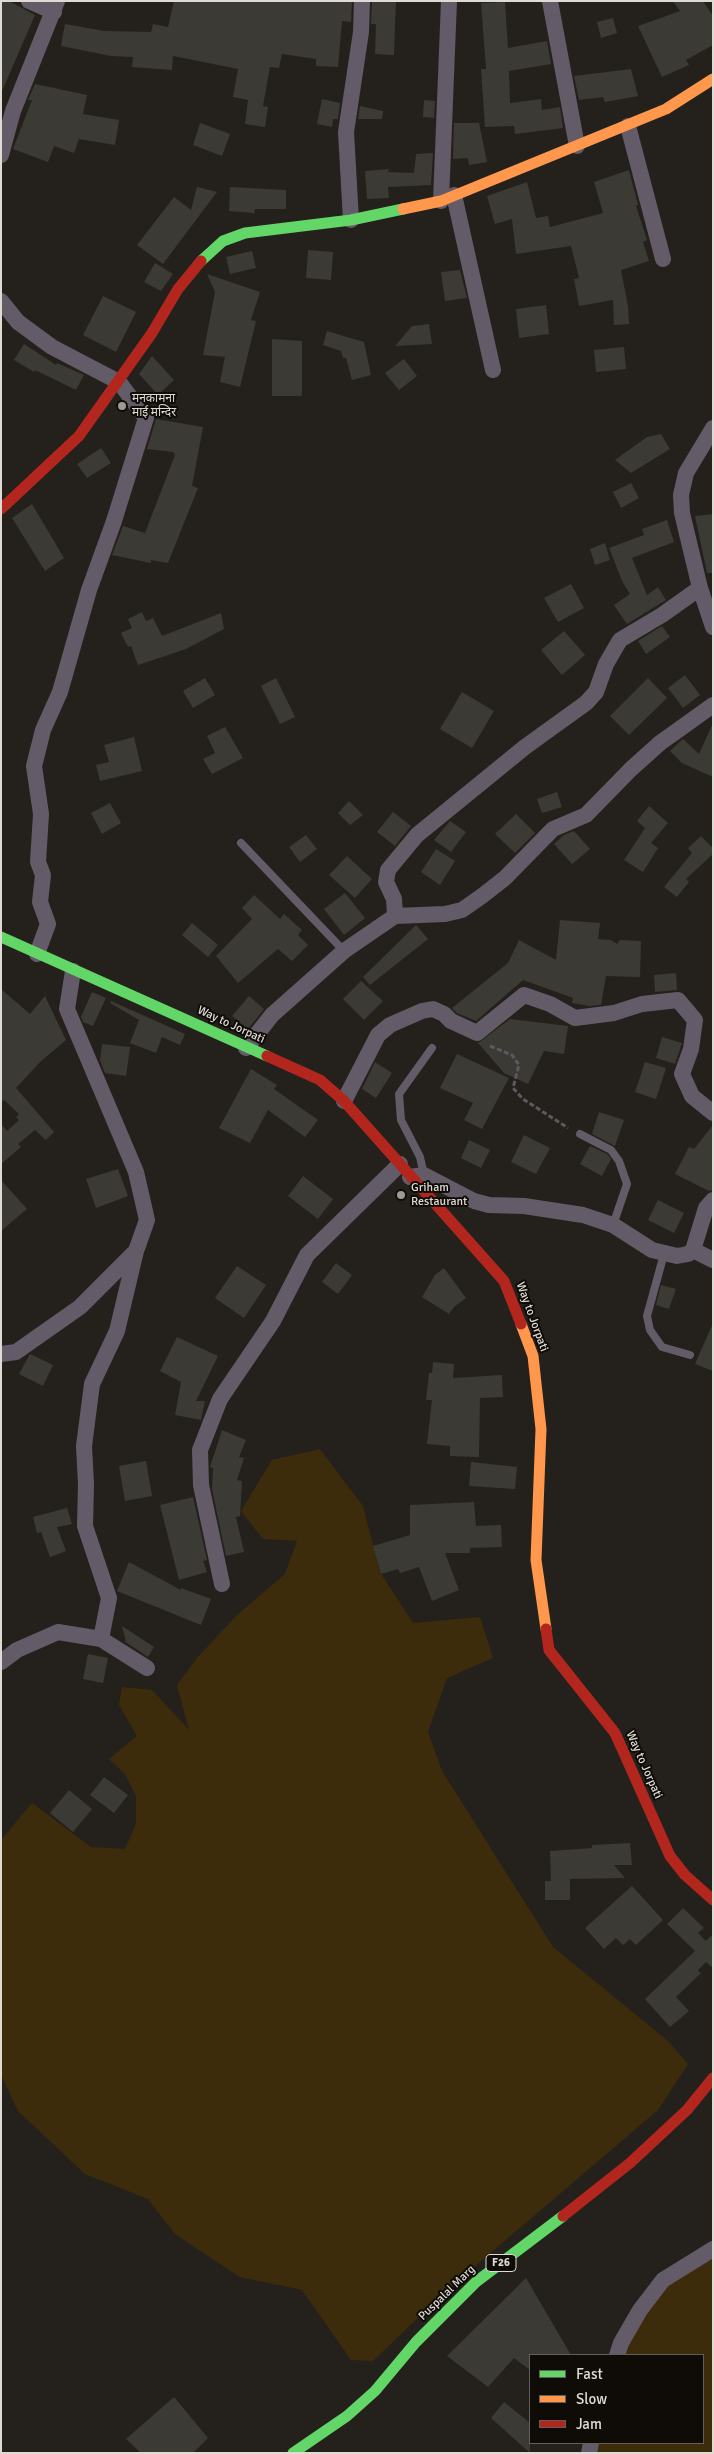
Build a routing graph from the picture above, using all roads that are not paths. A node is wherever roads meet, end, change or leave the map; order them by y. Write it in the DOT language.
graph roads {
  1 [pos="29,1"];
  2 [pos="362,1"];
  3 [pos="449,1"];
  4 [pos="550,1"];
  5 [pos="56,7"];
  6 [pos="713,80"];
  7 [pos="628,126"];
  8 [pos="577,146"];
  9 [pos="1,156"];
  10 [pos="448,198"];
  11 [pos="351,220"];
  12 [pos="663,259"];
  13 [pos="1,301"];
  14 [pos="492,370"];
  15 [pos="118,382"];
  16 [pos="713,428"];
  17 [pos="1,509"];
  18 [pos="700,588"];
  19 [pos="713,627"];
  20 [pos="713,705"];
  21 [pos="241,843"];
  22 [pos="395,916"];
  23 [pos="1,936"];
  24 [pos="344,950"];
  25 [pos="37,954"];
  26 [pos="73,970"];
  27 [pos="246,1048"];
  28 [pos="432,1048"];
  29 [pos="344,1101"];
  30 [pos="713,1113"];
  31 [pos="580,1134"];
  32 [pos="411,1172"];
  33 [pos="713,1200"];
  34 [pos="614,1225"];
  35 [pos="693,1250"];
  36 [pos="136,1252"];
  37 [pos="664,1254"];
  38 [pos="713,1260"];
  39 [pos="1,1354"];
  40 [pos="690,1354"];
  41 [pos="222,1584"];
  42 [pos="102,1639"];
  43 [pos="1,1662"];
  44 [pos="147,1668"];
  45 [pos="713,1900"];
  46 [pos="713,2078"];
  47 [pos="713,2250"];
  48 [pos="617,2354"];
  49 [pos="293,2453"];
  1 -- 5 [label="street"];
  2 -- 11 [label="street"];
  3 -- 10 [label="street"];
  4 -- 8 [label="street"];
  5 -- 9 [label="street"];
  6 -- 7 [label="street"];
  7 -- 8 [label="street"];
  7 -- 12 [label="street"];
  8 -- 10 [label="street"];
  10 -- 11 [label="street"];
  10 -- 14 [label="street"];
  11 -- 15 [label="street"];
  13 -- 15 [label="street"];
  15 -- 17 [label="street"];
  15 -- 25 [label="street"];
  16 -- 18 [label="street"];
  18 -- 19 [label="street"];
  18 -- 22 [label="street"];
  20 -- 22 [label="street"];
  21 -- 24 [label="lane"];
  22 -- 24 [label="street"];
  23 -- 25 [label="street, Way to Jorpati"];
  24 -- 27 [label="street"];
  25 -- 26 [label="street, Way to Jorpati"];
  26 -- 27 [label="street, Way to Jorpati"];
  26 -- 36 [label="street"];
  27 -- 29 [label="street, Way to Jorpati"];
  28 -- 32 [label="lane"];
  29 -- 30 [label="street"];
  29 -- 32 [label="street, Way to Jorpati"];
  31 -- 34 [label="lane"];
  32 -- 34 [label="street"];
  32 -- 41 [label="street"];
  32 -- 45 [label="street, Way to Jorpati"];
  33 -- 35 [label="street"];
  34 -- 37 [label="street"];
  35 -- 37 [label="street"];
  35 -- 38 [label="street"];
  36 -- 39 [label="street"];
  36 -- 42 [label="street"];
  37 -- 40 [label="lane"];
  42 -- 43 [label="street"];
  42 -- 44 [label="street"];
  46 -- 49 [label="street, Puspalal Marg / F26"];
  47 -- 48 [label="street"];
}
